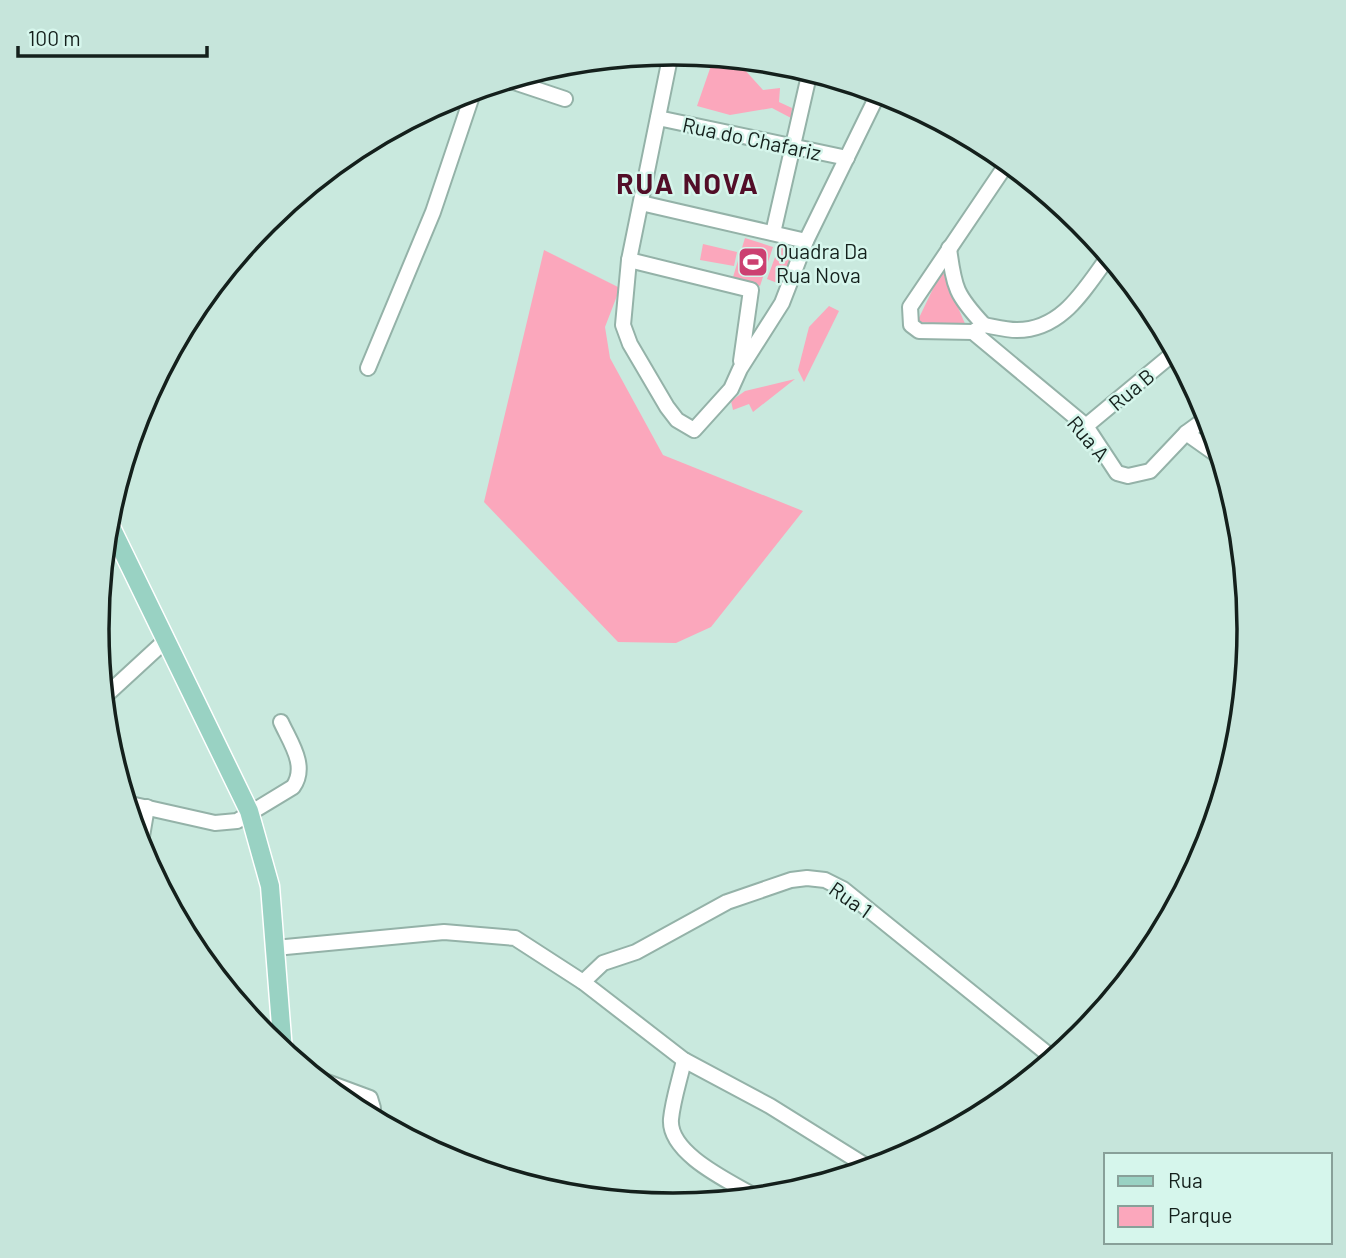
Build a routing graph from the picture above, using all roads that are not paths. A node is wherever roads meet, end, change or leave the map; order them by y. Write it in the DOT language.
graph roads {
  1 [pos="669,65"];
  2 [pos="808,81"];
  3 [pos="523,85"];
  4 [pos="565,99"];
  5 [pos="874,102"];
  6 [pos="470,103"];
  7 [pos="658,118"];
  8 [pos="794,145"];
  9 [pos="847,158"];
  10 [pos="1002,171"];
  11 [pos="641,203"];
  12 [pos="773,233"];
  13 [pos="806,241"];
  14 [pos="949,248"];
  15 [pos="629,260"];
  16 [pos="1103,264"];
  17 [pos="979,328"];
  18 [pos="1168,358"];
  19 [pos="368,368"];
  20 [pos="740,369"];
  21 [pos="1198,424"];
  22 [pos="1086,426"];
  23 [pos="1186,433"];
  24 [pos="1207,448"];
  25 [pos="117,539"];
  26 [pos="165,641"];
  27 [pos="113,689"];
  28 [pos="281,722"];
  29 [pos="137,805"];
  30 [pos="147,807"];
  31 [pos="249,811"];
  32 [pos="144,824"];
  33 [pos="275,948"];
  34 [pos="583,982"];
  35 [pos="283,1036"];
  36 [pos="1046,1052"];
  37 [pos="684,1059"];
  38 [pos="349,1090"];
  39 [pos="372,1106"];
  40 [pos="859,1161"];
  41 [pos="741,1189"];
  1 -- 7 [label="street"];
  2 -- 8 [label="street"];
  3 -- 4 [label="street"];
  5 -- 9 [label="street"];
  6 -- 19 [label="street"];
  7 -- 8 [label="street, Rua do Chafariz"];
  7 -- 11 [label="street"];
  8 -- 9 [label="street, Rua do Chafariz"];
  8 -- 12 [label="street"];
  9 -- 13 [label="street"];
  10 -- 14 [label="street"];
  11 -- 12 [label="street"];
  11 -- 15 [label="street"];
  12 -- 13 [label="street"];
  13 -- 20 [label="street"];
  14 -- 17 [label="street, Rua A"];
  14 -- 17 [label="street"];
  15 -- 20 [label="street"];
  15 -- 20 [label="street"];
  16 -- 17 [label="street"];
  17 -- 22 [label="street, Rua A"];
  18 -- 22 [label="street, Rua B"];
  21 -- 23 [label="street, Rua A"];
  22 -- 23 [label="street, Rua A"];
  23 -- 24 [label="street"];
  25 -- 26 [label="main road"];
  26 -- 27 [label="street"];
  26 -- 31 [label="main road"];
  28 -- 31 [label="street"];
  29 -- 30 [label="street"];
  30 -- 31 [label="street"];
  30 -- 32 [label="street"];
  31 -- 33 [label="main road"];
  33 -- 34 [label="street"];
  33 -- 35 [label="main road"];
  34 -- 36 [label="street, Rua 1"];
  34 -- 37 [label="street"];
  37 -- 40 [label="street"];
  37 -- 41 [label="street"];
  38 -- 39 [label="street"];
}
